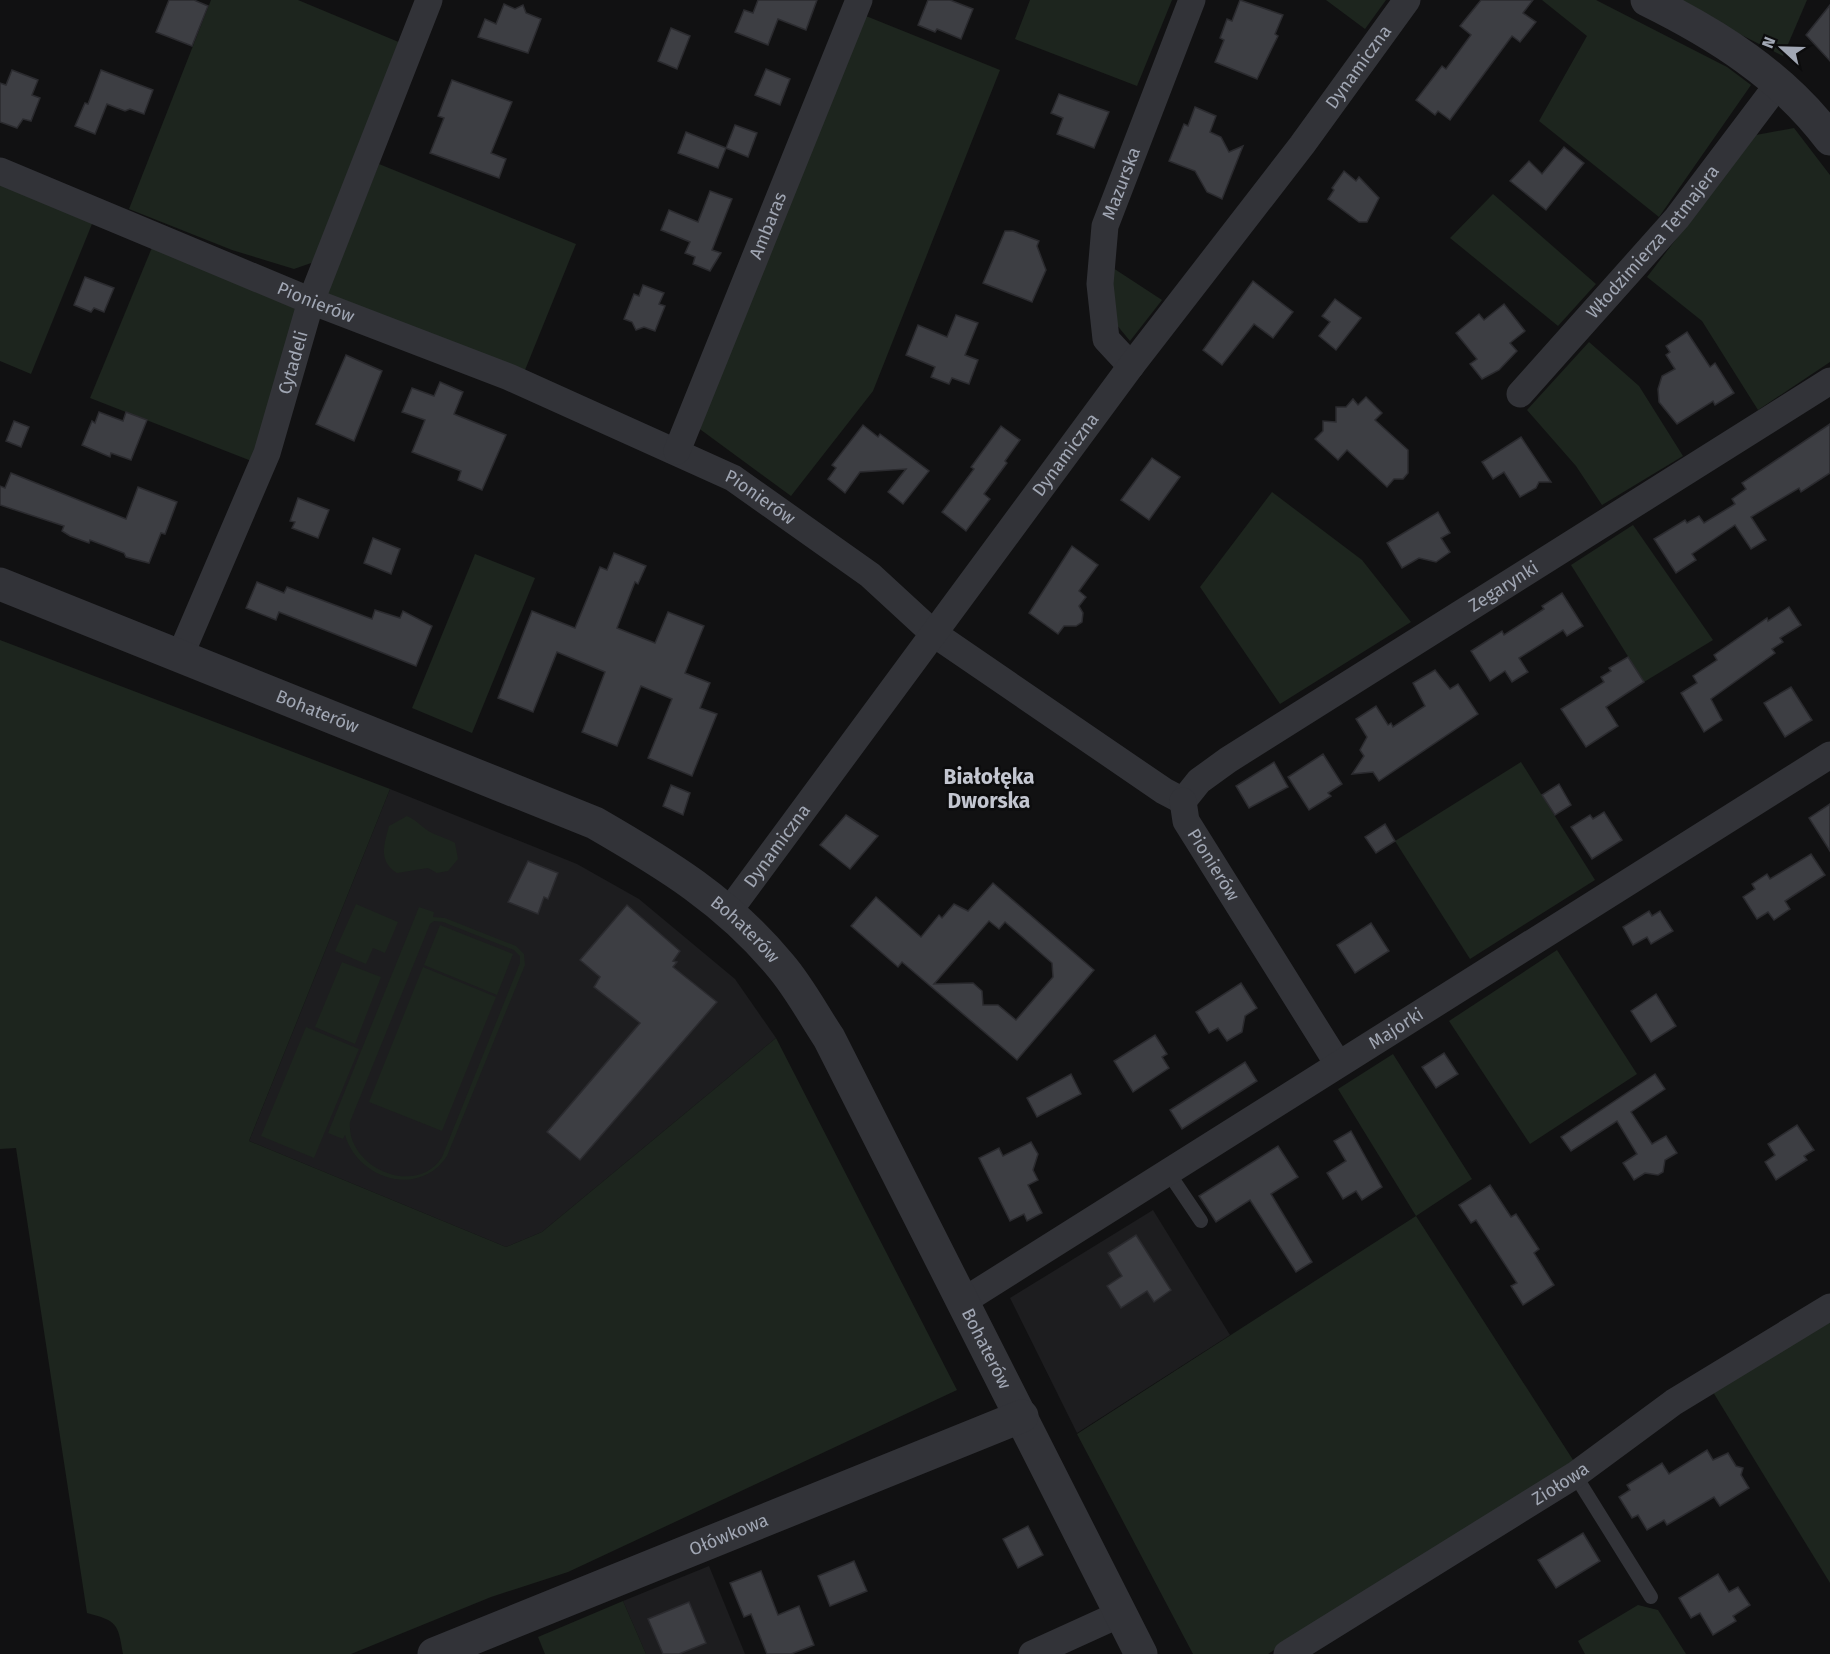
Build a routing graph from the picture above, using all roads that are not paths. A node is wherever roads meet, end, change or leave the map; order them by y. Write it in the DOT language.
graph roads {
  1 [pos="429,0"];
  2 [pos="859,0"];
  3 [pos="1192,0"];
  4 [pos="1407,0"];
  5 [pos="1647,0"];
  6 [pos="1779,83"];
  7 [pos="1830,139"];
  8 [pos="0,171"];
  9 [pos="311,301"];
  10 [pos="1131,366"];
  11 [pos="1830,381"];
  12 [pos="1520,394"];
  13 [pos="677,451"];
  14 [pos="0,584"];
  15 [pos="933,633"];
  16 [pos="180,656"];
  17 [pos="1830,755"];
  18 [pos="1183,801"];
  19 [pos="729,911"];
  20 [pos="1338,1064"];
  21 [pos="1168,1172"];
  22 [pos="1201,1221"];
  23 [pos="962,1302"];
  24 [pos="1830,1307"];
  25 [pos="1022,1416"];
  26 [pos="1575,1475"];
  27 [pos="1651,1597"];
  28 [pos="1120,1614"];
  29 [pos="434,1654"];
  30 [pos="1032,1654"];
  31 [pos="1141,1654"];
  32 [pos="1287,1654"];
  1 -- 9 [label="street, Cytadeli"];
  2 -- 13 [label="street, Ambaras"];
  3 -- 10 [label="street, Mazurska"];
  4 -- 10 [label="street, Dynamiczna"];
  5 -- 6 [label="street"];
  6 -- 7 [label="street"];
  6 -- 12 [label="street, Włodzimierza Tetmajera"];
  8 -- 9 [label="street, Pionierów"];
  9 -- 13 [label="street, Pionierów"];
  9 -- 16 [label="street, Cytadeli"];
  10 -- 15 [label="street, Dynamiczna"];
  11 -- 18 [label="street, Zegarynki"];
  13 -- 15 [label="street, Pionierów"];
  14 -- 16 [label="street, Bohaterów"];
  15 -- 18 [label="street, Pionierów"];
  15 -- 19 [label="street, Dynamiczna"];
  16 -- 19 [label="street, Bohaterów"];
  17 -- 20 [label="street, Majorki"];
  18 -- 20 [label="street, Pionierów"];
  19 -- 23 [label="street, Bohaterów"];
  20 -- 21 [label="street, Majorki"];
  21 -- 22 [label="lane"];
  21 -- 23 [label="street, Majorki"];
  23 -- 25 [label="street, Bohaterów"];
  24 -- 26 [label="street, Ziołowa"];
  25 -- 28 [label="street, Bohaterów"];
  25 -- 29 [label="street, Ołówkowa"];
  26 -- 27 [label="lane"];
  26 -- 32 [label="street, Ziołowa"];
  28 -- 30 [label="street"];
  28 -- 31 [label="street, Bohaterów"];
}
